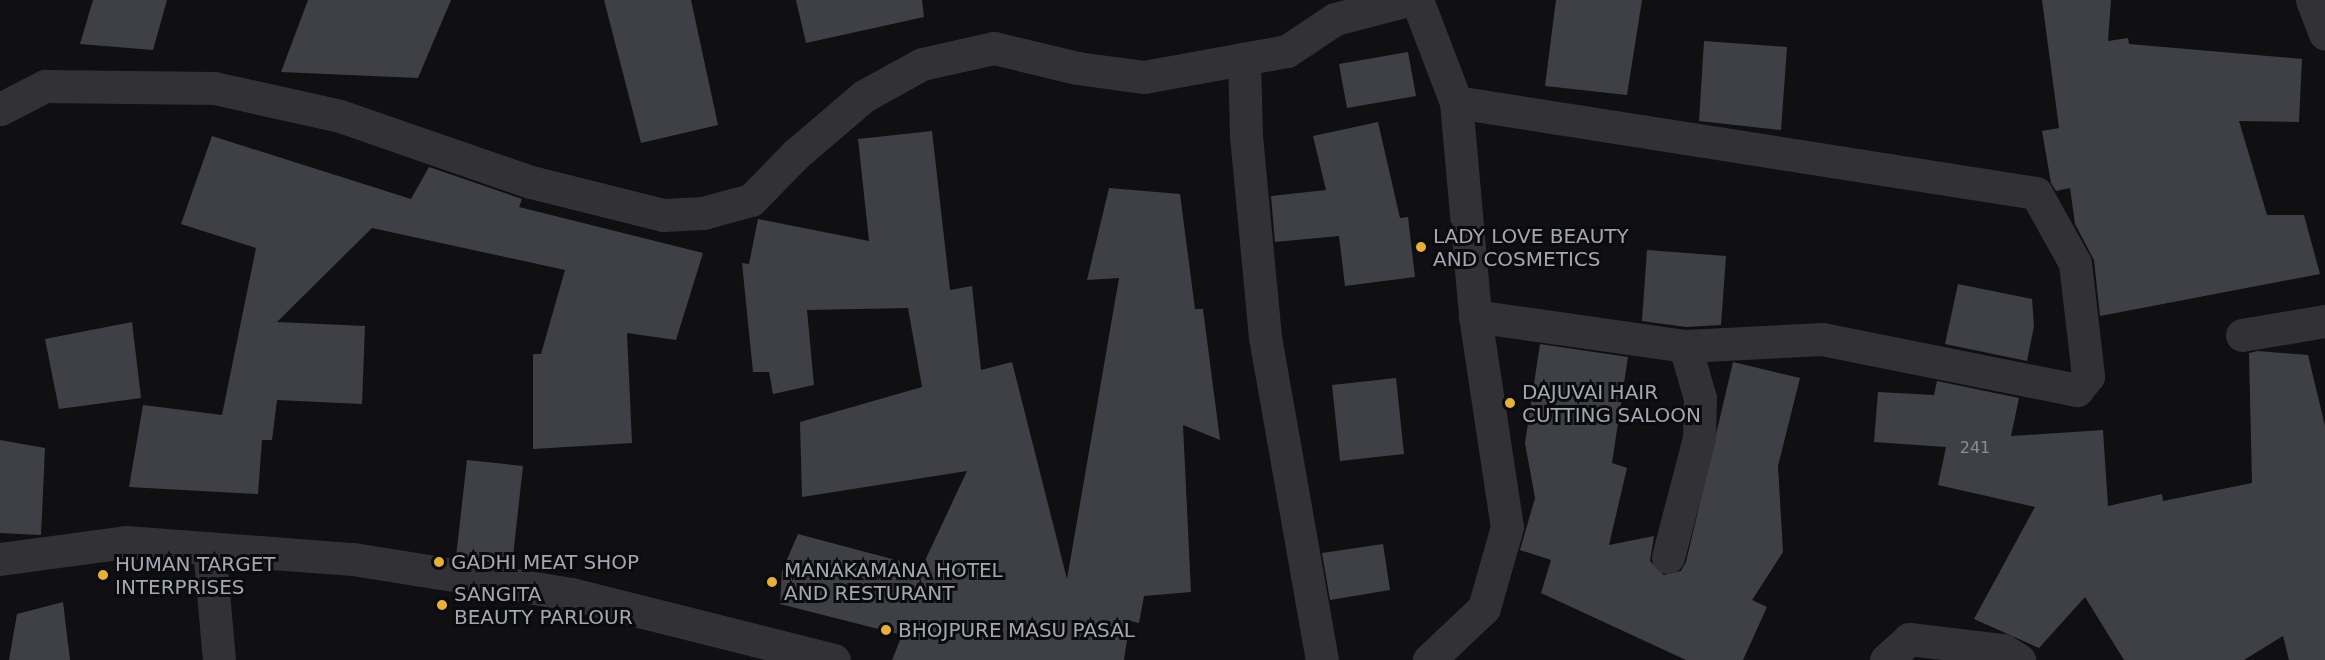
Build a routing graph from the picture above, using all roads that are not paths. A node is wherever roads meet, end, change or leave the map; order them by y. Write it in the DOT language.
graph roads {
  1 [pos="1408,0"];
  2 [pos="1417,0"];
  3 [pos="2312,0"];
  4 [pos="2325,34"];
  5 [pos="1244,58"];
  6 [pos="1456,102"];
  7 [pos="0,109"];
  8 [pos="1475,316"];
  9 [pos="2325,321"];
  10 [pos="2242,335"];
  11 [pos="1685,346"];
  12 [pos="209,548"];
  13 [pos="1668,556"];
  14 [pos="0,559"];
  15 [pos="219,660"];
  16 [pos="834,660"];
  17 [pos="1322,660"];
  18 [pos="1429,660"];
  19 [pos="1886,660"];
  20 [pos="2019,660"];
  1 -- 5 [label="street"];
  2 -- 6 [label="street"];
  3 -- 4 [label="street"];
  5 -- 7 [label="street"];
  5 -- 17 [label="street"];
  6 -- 8 [label="street"];
  6 -- 11 [label="street"];
  8 -- 11 [label="street"];
  8 -- 18 [label="street"];
  9 -- 10 [label="street"];
  11 -- 13 [label="street"];
  12 -- 14 [label="street"];
  12 -- 15 [label="street"];
  12 -- 16 [label="street"];
  19 -- 20 [label="street"];
}
